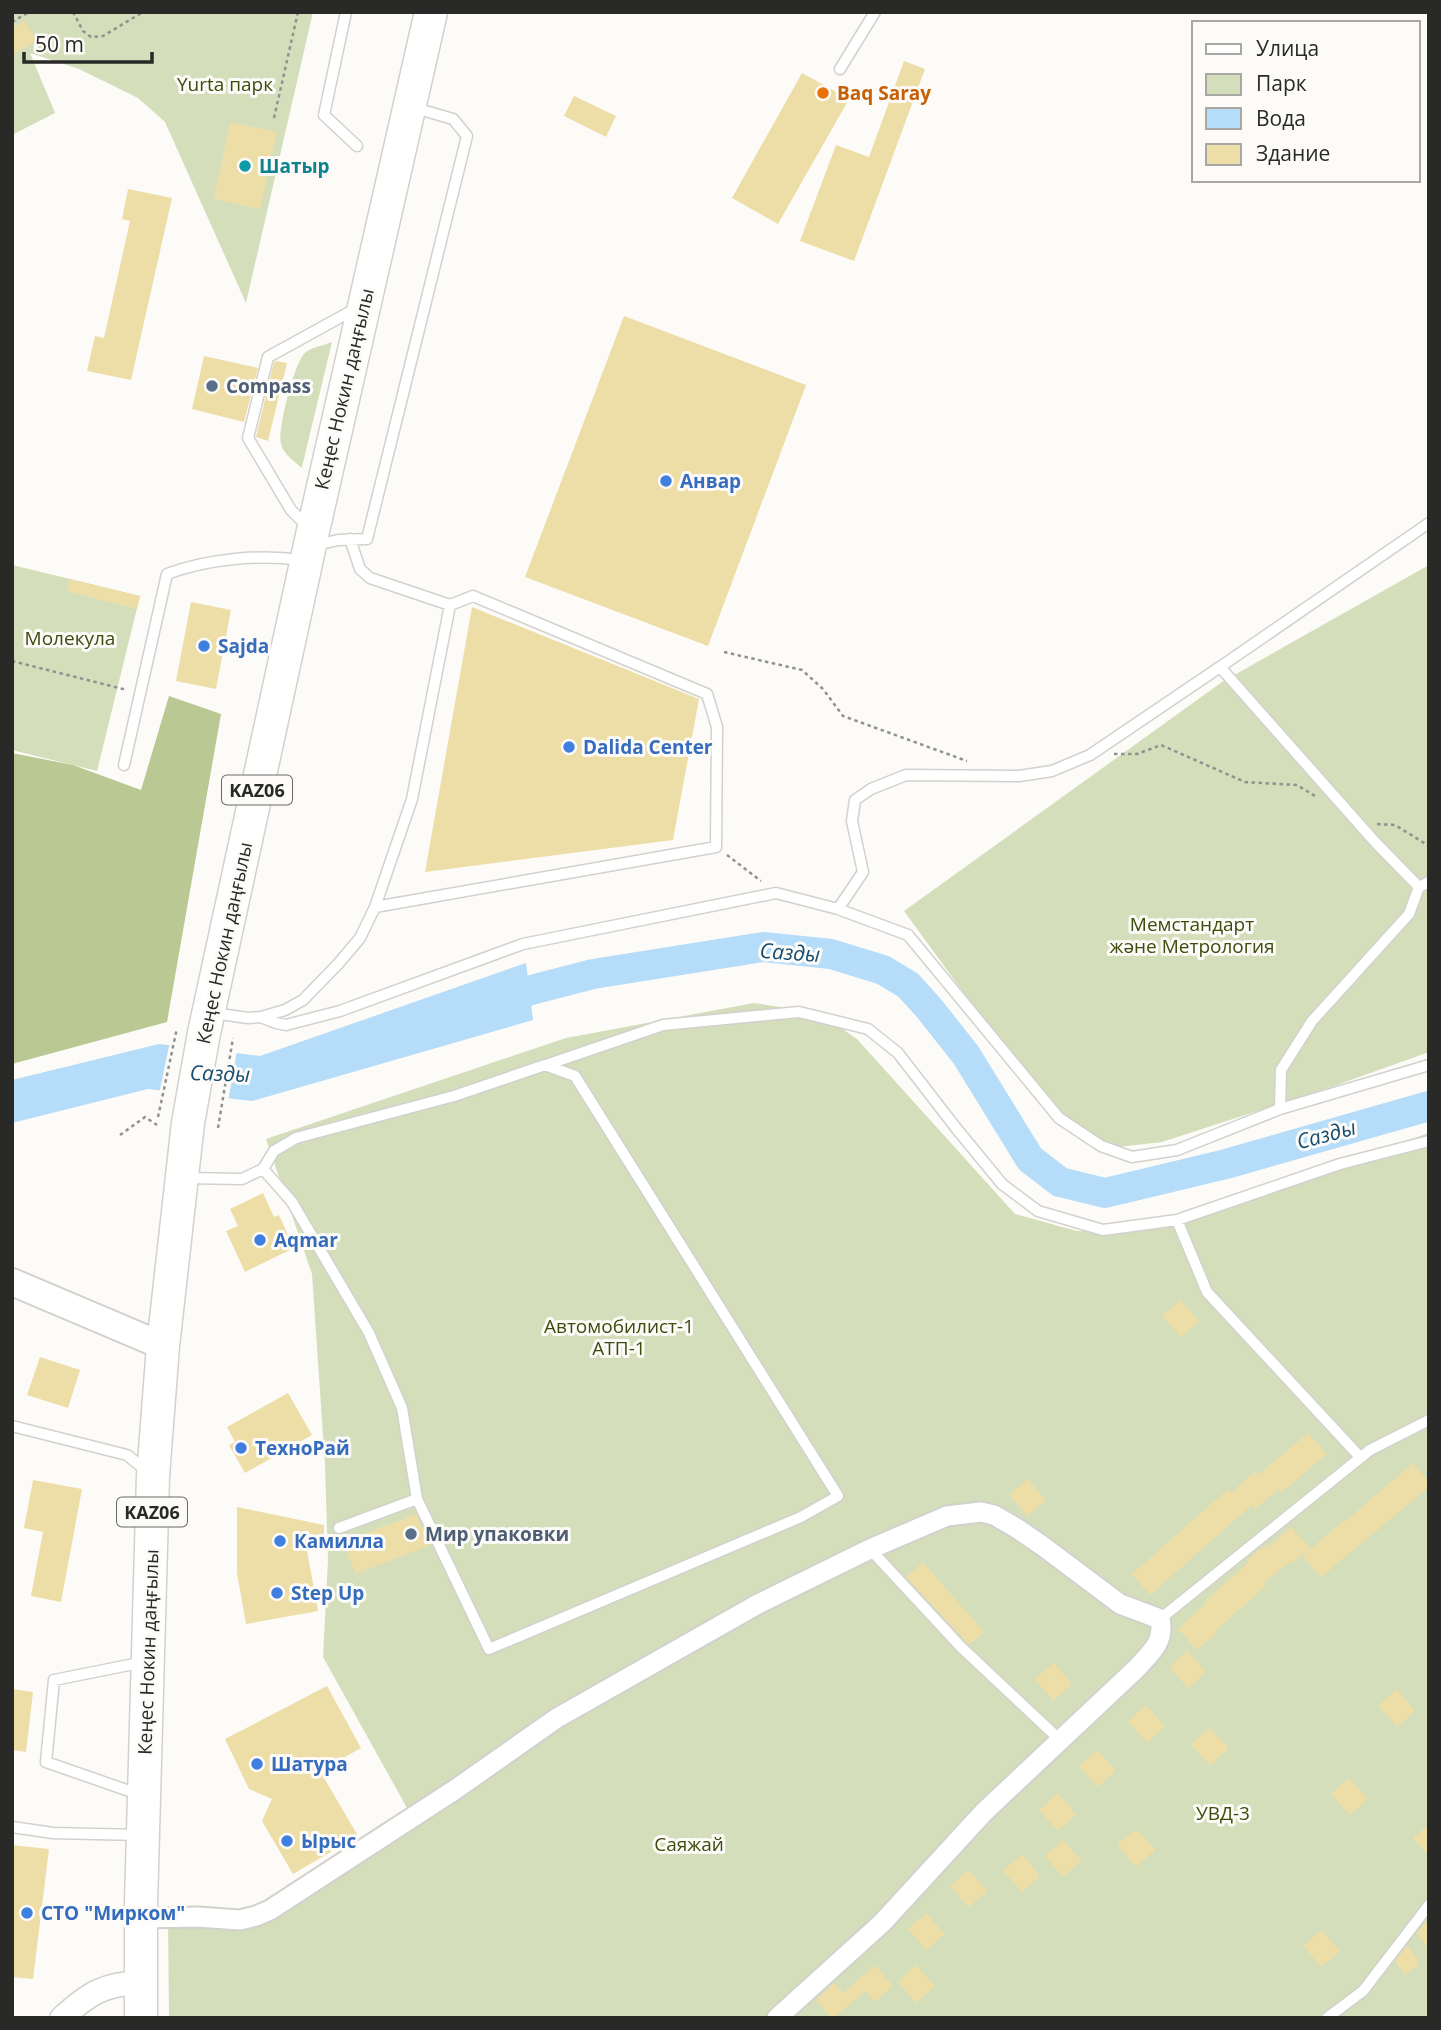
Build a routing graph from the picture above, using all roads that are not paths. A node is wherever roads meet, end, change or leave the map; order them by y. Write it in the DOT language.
graph roads {
  1 [pos="346,12"];
  2 [pos="431,12"];
  3 [pos="440,12"];
  4 [pos="874,12"];
  5 [pos="421,53"];
  6 [pos="840,69"];
  7 [pos="409,106"];
  8 [pos="358,146"];
  9 [pos="364,300"];
  10 [pos="1429,523"];
  11 [pos="350,539"];
  12 [pos="309,546"];
  13 [pos="450,605"];
  14 [pos="1220,667"];
  15 [pos="124,765"];
  16 [pos="1424,885"];
  17 [pos="375,906"];
  18 [pos="838,909"];
  19 [pos="261,1017"];
  20 [pos="206,1028"];
  21 [pos="545,1065"];
  22 [pos="1429,1065"];
  23 [pos="1280,1109"];
  24 [pos="1429,1141"];
  25 [pos="263,1169"];
  26 [pos="181,1178"];
  27 [pos="1177,1220"];
  28 [pos="12,1282"];
  29 [pos="163,1346"];
  30 [pos="1429,1420"];
  31 [pos="12,1426"];
  32 [pos="1360,1457"];
  33 [pos="153,1476"];
  34 [pos="417,1499"];
  35 [pos="339,1528"];
  36 [pos="870,1549"];
  37 [pos="1160,1619"];
  38 [pos="148,1662"];
  39 [pos="1059,1740"];
  40 [pos="144,1796"];
  41 [pos="12,1827"];
  42 [pos="143,1835"];
  43 [pos="1429,1905"];
  44 [pos="140,1911"];
  45 [pos="141,1983"];
  46 [pos="62,2018"];
  47 [pos="141,2018"];
  48 [pos="777,2018"];
  49 [pos="1328,2018"];
  1 -- 8 [label="lane"];
  2 -- 5 [label="highway, Кеңес Нокин даңғылы / KАZ06"];
  3 -- 5 [label="highway"];
  4 -- 6 [label="lane"];
  5 -- 7 [label="highway, Кеңес Нокин даңғылы / KАZ06"];
  7 -- 9 [label="highway, Кеңес Нокин даңғылы / KАZ06"];
  7 -- 11 [label="lane"];
  9 -- 12 [label="highway, Кеңес Нокин даңғылы / KАZ06"];
  9 -- 12 [label="lane"];
  10 -- 14 [label="lane"];
  11 -- 12 [label="lane"];
  11 -- 13 [label="lane"];
  12 -- 15 [label="lane"];
  12 -- 20 [label="highway, Кеңес Нокин даңғылы / KАZ06"];
  13 -- 17 [label="lane"];
  13 -- 17 [label="lane"];
  14 -- 16 [label="lane"];
  14 -- 18 [label="lane"];
  16 -- 23 [label="lane"];
  17 -- 19 [label="lane"];
  18 -- 19 [label="lane"];
  18 -- 23 [label="lane"];
  19 -- 20 [label="lane"];
  20 -- 26 [label="highway, Кеңес Нокин даңғылы / KАZ06"];
  21 -- 25 [label="lane"];
  21 -- 27 [label="lane"];
  21 -- 34 [label="lane"];
  22 -- 23 [label="lane"];
  24 -- 27 [label="lane"];
  25 -- 26 [label="lane"];
  25 -- 34 [label="lane"];
  26 -- 29 [label="highway, Кеңес Нокин даңғылы / KАZ06"];
  27 -- 32 [label="lane"];
  28 -- 29 [label="main road"];
  29 -- 33 [label="highway, Кеңес Нокин даңғылы / KАZ06"];
  30 -- 32 [label="lane"];
  31 -- 33 [label="lane"];
  32 -- 37 [label="lane"];
  33 -- 38 [label="highway, Кеңес Нокин даңғылы / KАZ06"];
  34 -- 35 [label="lane"];
  36 -- 37 [label="street"];
  36 -- 39 [label="lane"];
  36 -- 44 [label="street"];
  37 -- 39 [label="street"];
  38 -- 40 [label="highway, Кеңес Нокин даңғылы / KАZ06"];
  38 -- 40 [label="lane"];
  39 -- 48 [label="street"];
  40 -- 42 [label="highway, Кеңес Нокин даңғылы / KАZ06"];
  41 -- 42 [label="lane"];
  42 -- 44 [label="highway, Кеңес Нокин даңғылы / KАZ06"];
  43 -- 49 [label="lane"];
  44 -- 45 [label="highway, Кеңес Нокин даңғылы / KАZ06"];
  45 -- 46 [label="street"];
  45 -- 47 [label="highway, Кеңес Нокин даңғылы / KАZ06"];
}
